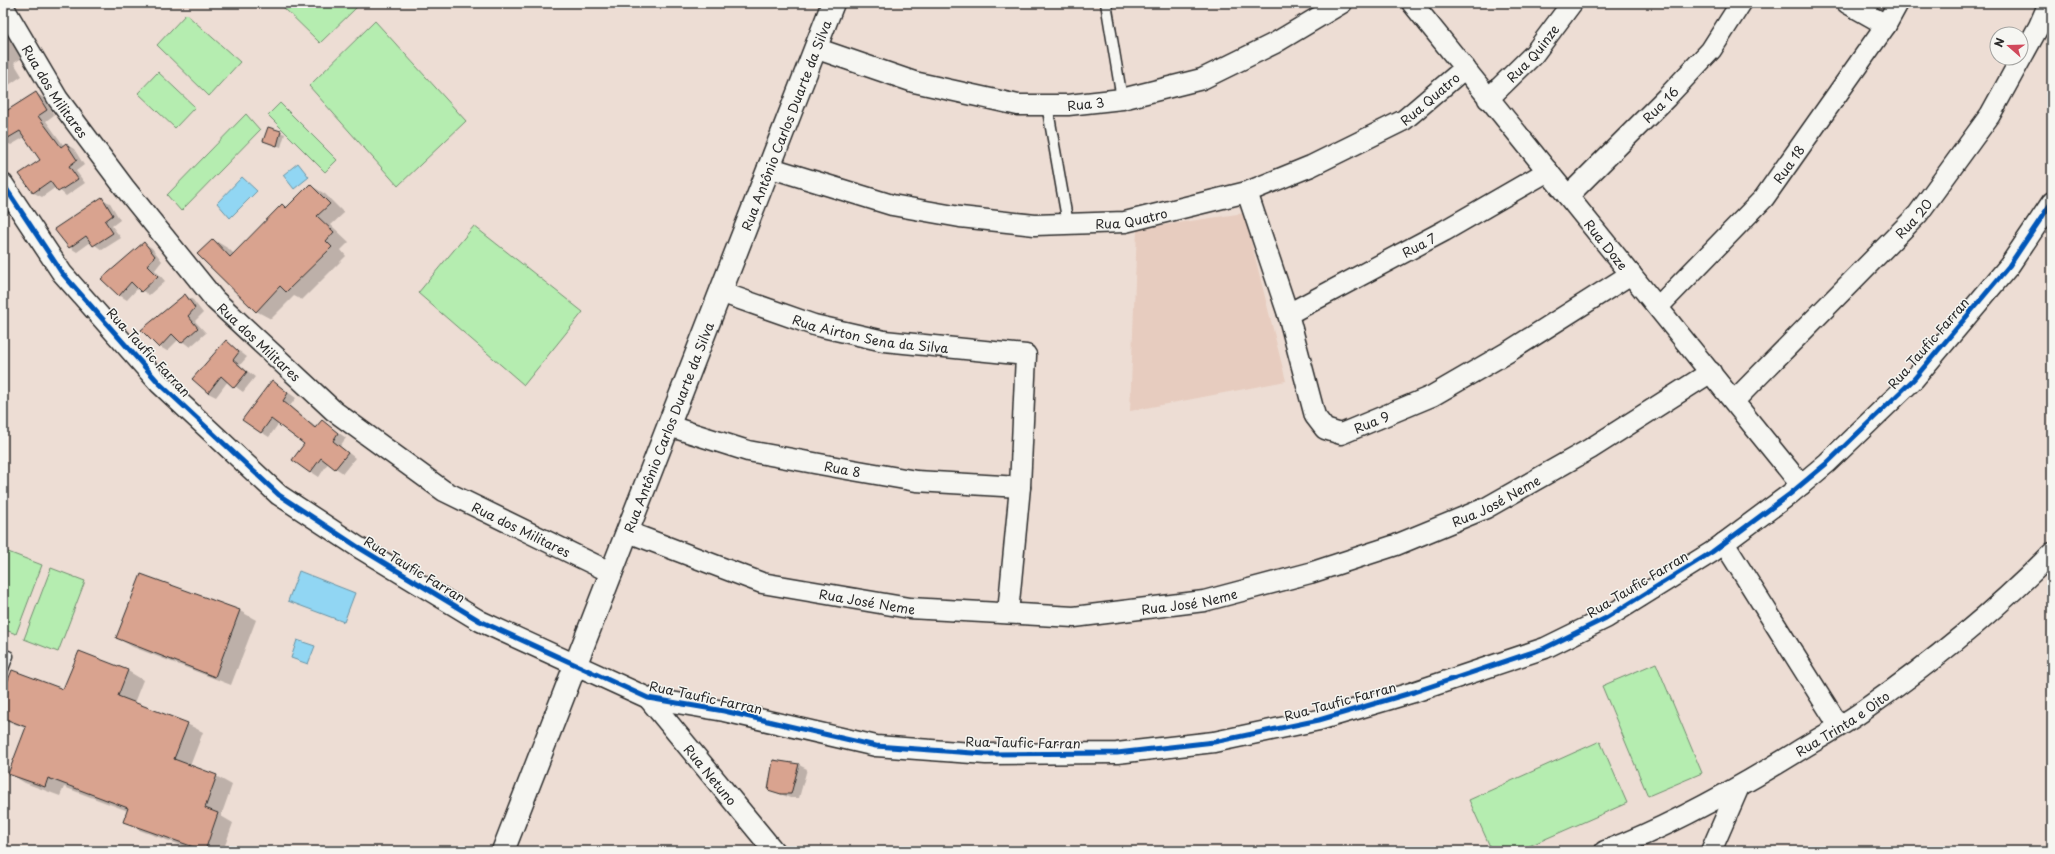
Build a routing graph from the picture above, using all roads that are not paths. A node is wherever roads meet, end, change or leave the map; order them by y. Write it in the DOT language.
graph roads {
  1 [pos="833,3"];
  2 [pos="1106,3"];
  3 [pos="1342,3"];
  4 [pos="1412,3"];
  5 [pos="1572,3"];
  6 [pos="1741,3"];
  7 [pos="1847,3"];
  8 [pos="1898,3"];
  9 [pos="2049,3"];
  10 [pos="3,6"];
  11 [pos="1886,25"];
  12 [pos="815,48"];
  13 [pos="1465,68"];
  14 [pos="1122,99"];
  15 [pos="1488,99"];
  16 [pos="1047,105"];
  17 [pos="768,167"];
  18 [pos="1548,172"];
  19 [pos="3,184"];
  20 [pos="1247,192"];
  21 [pos="1568,196"];
  22 [pos="2052,202"];
  23 [pos="1068,224"];
  24 [pos="1631,274"];
  25 [pos="720,292"];
  26 [pos="1658,307"];
  27 [pos="1288,314"];
  28 [pos="1711,372"];
  29 [pos="1734,401"];
  30 [pos="668,426"];
  31 [pos="1801,485"];
  32 [pos="1020,487"];
  33 [pos="628,532"];
  34 [pos="1724,543"];
  35 [pos="2052,553"];
  36 [pos="612,573"];
  37 [pos="1008,613"];
  38 [pos="8,656"];
  39 [pos="576,663"];
  40 [pos="3,669"];
  41 [pos="648,698"];
  42 [pos="1839,726"];
  43 [pos="1738,789"];
  44 [pos="503,851"];
  45 [pos="774,851"];
  46 [pos="1605,851"];
  47 [pos="1711,851"];
  1 -- 12 [label="street, Rua Antônio Carlos Duarte da Silva"];
  2 -- 14 [label="lane"];
  3 -- 14 [label="street, Rua 3"];
  4 -- 13 [label="street, Rua Doze"];
  5 -- 15 [label="street, Rua Quinze"];
  6 -- 21 [label="street, Rua 16"];
  7 -- 11 [label="street"];
  8 -- 11 [label="street, Rua 18"];
  9 -- 29 [label="street, Rua 20"];
  10 -- 36 [label="street, Rua dos Militares"];
  11 -- 26 [label="street, Rua 18"];
  12 -- 16 [label="street, Rua 3"];
  12 -- 17 [label="street, Rua Antônio Carlos Duarte da Silva"];
  13 -- 15 [label="street, Rua Doze"];
  13 -- 20 [label="street, Rua Quatro"];
  14 -- 16 [label="street, Rua 3"];
  15 -- 18 [label="street, Rua Doze"];
  16 -- 23 [label="lane"];
  17 -- 23 [label="street, Rua Quatro"];
  17 -- 25 [label="street, Rua Antônio Carlos Duarte da Silva"];
  18 -- 21 [label="street, Rua Doze"];
  18 -- 27 [label="street, Rua 7"];
  19 -- 39 [label="street, Rua Taufic Farran"];
  20 -- 23 [label="street, Rua Quatro"];
  20 -- 27 [label="street, Rua 9"];
  21 -- 24 [label="street, Rua Doze"];
  22 -- 31 [label="street, Rua Taufic Farran"];
  24 -- 26 [label="street, Rua Doze"];
  24 -- 27 [label="street, Rua 9"];
  25 -- 30 [label="street, Rua Antônio Carlos Duarte da Silva"];
  25 -- 32 [label="street, Rua Airton Sena da Silva"];
  26 -- 28 [label="street, Rua Doze"];
  28 -- 29 [label="street, Rua Doze"];
  28 -- 37 [label="street, Rua José Neme"];
  29 -- 31 [label="street, Rua Doze"];
  30 -- 32 [label="street, Rua 8"];
  30 -- 33 [label="street, Rua Antônio Carlos Duarte da Silva"];
  31 -- 34 [label="street, Rua Taufic Farran"];
  32 -- 37 [label="street"];
  33 -- 36 [label="street, Rua Antônio Carlos Duarte da Silva"];
  33 -- 37 [label="street, Rua José Neme"];
  34 -- 41 [label="street, Rua Taufic Farran"];
  34 -- 42 [label="street"];
  35 -- 42 [label="street, Rua Trinta e Oito"];
  36 -- 39 [label="street, Rua Antônio Carlos Duarte da Silva"];
  38 -- 40 [label="lane"];
  39 -- 41 [label="street, Rua Taufic Farran"];
  39 -- 44 [label="street, Rua Antônio Carlos Duarte da Silva"];
  41 -- 45 [label="street, Rua Netuno"];
  42 -- 43 [label="street, Rua Trinta e Oito"];
  43 -- 46 [label="street, Rua Trinta e Oito"];
  43 -- 47 [label="street"];
}
